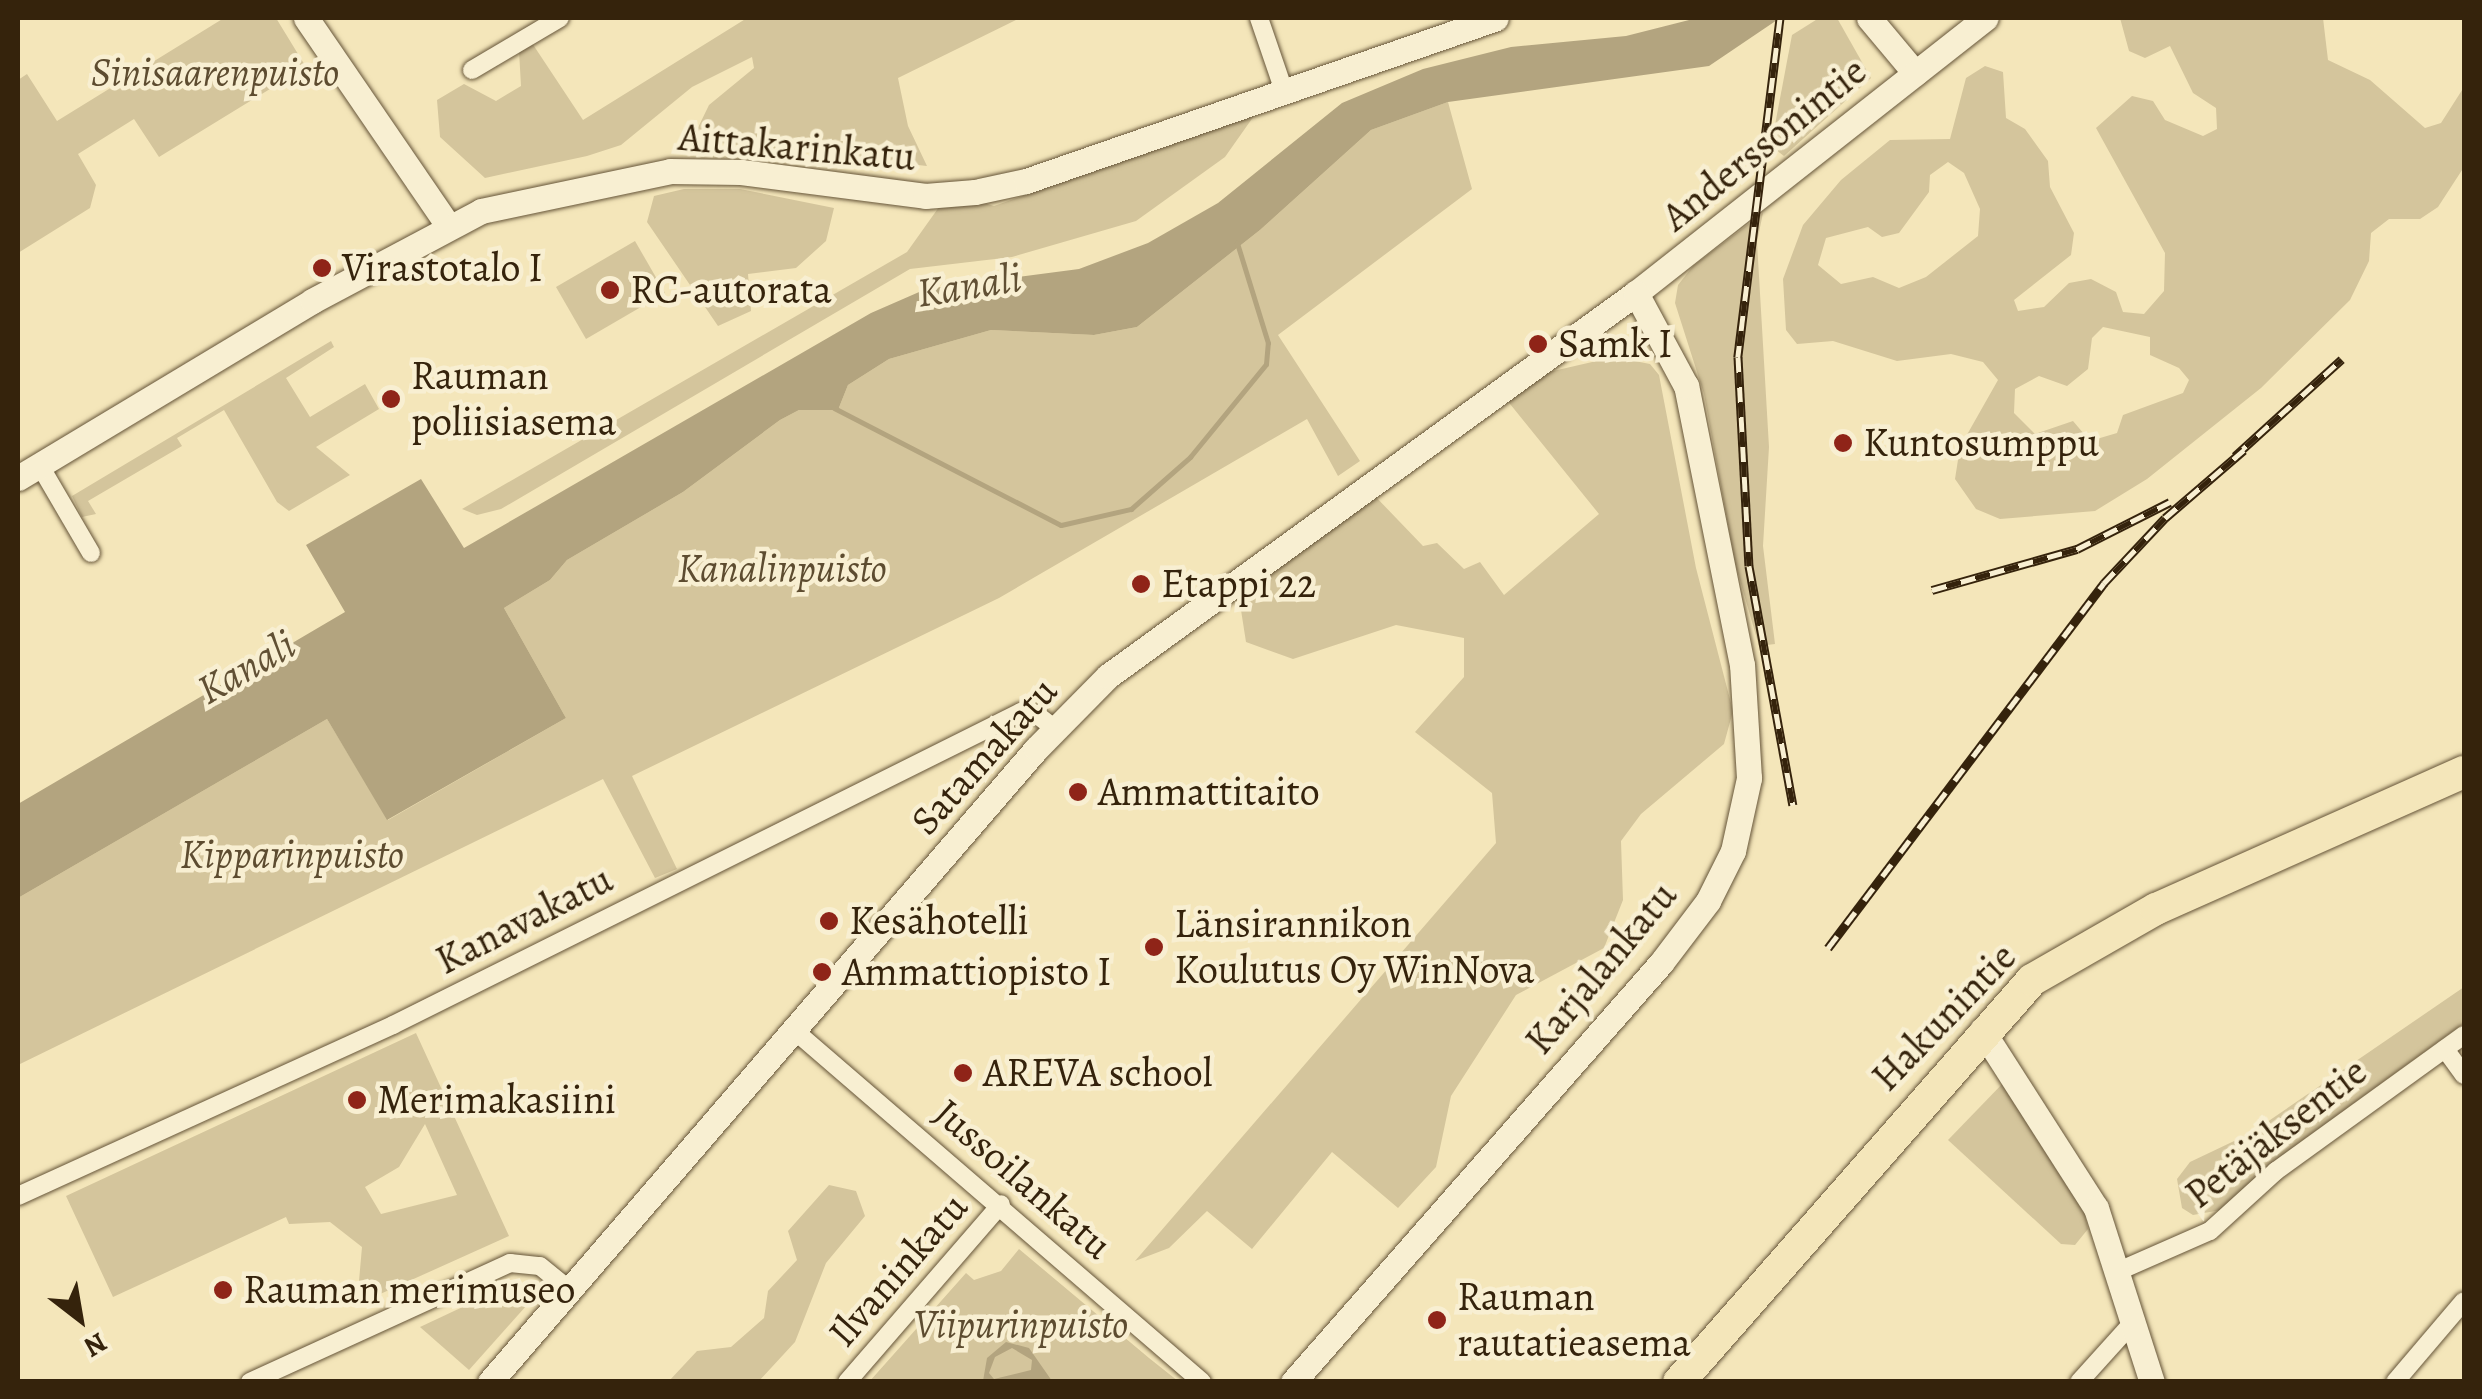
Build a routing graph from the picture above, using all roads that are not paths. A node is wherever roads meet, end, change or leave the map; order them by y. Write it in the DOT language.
graph roads {
  1 [pos="306,18"];
  2 [pos="560,18"];
  3 [pos="1259,18"];
  4 [pos="1496,18"];
  5 [pos="1868,18"];
  6 [pos="1986,18"];
  7 [pos="472,70"];
  8 [pos="1915,72"];
  9 [pos="1282,88"];
  10 [pos="449,227"];
  11 [pos="1636,292"];
  12 [pos="28,471"];
  13 [pos="91,553"];
  14 [pos="1054,729"];
  15 [pos="2464,772"];
  16 [pos="1982,1030"];
  17 [pos="795,1031"];
  18 [pos="2464,1035"];
  19 [pos="2445,1049"];
  20 [pos="2464,1075"];
  21 [pos="18,1196"];
  22 [pos="1000,1204"];
  23 [pos="2121,1270"];
  24 [pos="571,1290"];
  25 [pos="2464,1301"];
  26 [pos="2135,1320"];
  27 [pos="250,1382"];
  28 [pos="490,1382"];
  29 [pos="848,1382"];
  30 [pos="1202,1382"];
  31 [pos="1293,1382"];
  32 [pos="1679,1382"];
  33 [pos="2079,1382"];
  34 [pos="2152,1382"];
  35 [pos="2395,1382"];
  1 -- 10 [label="main road"];
  2 -- 7 [label="street"];
  3 -- 9 [label="street"];
  4 -- 9 [label="main road, Aittakarinkatu"];
  5 -- 8 [label="main road"];
  6 -- 8 [label="main road, Anderssonintie"];
  8 -- 11 [label="main road, Anderssonintie"];
  9 -- 10 [label="main road, Aittakarinkatu"];
  10 -- 12 [label="main road, Aittakarinkatu"];
  11 -- 14 [label="main road, Satamakatu"];
  11 -- 31 [label="main road, Karjalankatu"];
  12 -- 13 [label="street"];
  14 -- 17 [label="main road, Satamakatu"];
  14 -- 21 [label="street, Kanavakatu"];
  15 -- 16 [label="highway, Hakunintie"];
  16 -- 23 [label="main road"];
  16 -- 32 [label="highway, Hakunintie"];
  17 -- 22 [label="street, Jussoilankatu"];
  17 -- 24 [label="main road, Satamakatu"];
  18 -- 19 [label="street, Petäjäksentie"];
  19 -- 20 [label="street"];
  19 -- 23 [label="street, Petäjäksentie"];
  22 -- 29 [label="street, Ilvaninkatu"];
  22 -- 30 [label="street, Jussoilankatu"];
  23 -- 26 [label="main road"];
  24 -- 27 [label="street"];
  24 -- 28 [label="main road, Satamakatu"];
  25 -- 35 [label="street"];
  26 -- 33 [label="street"];
  26 -- 34 [label="main road"];
}
